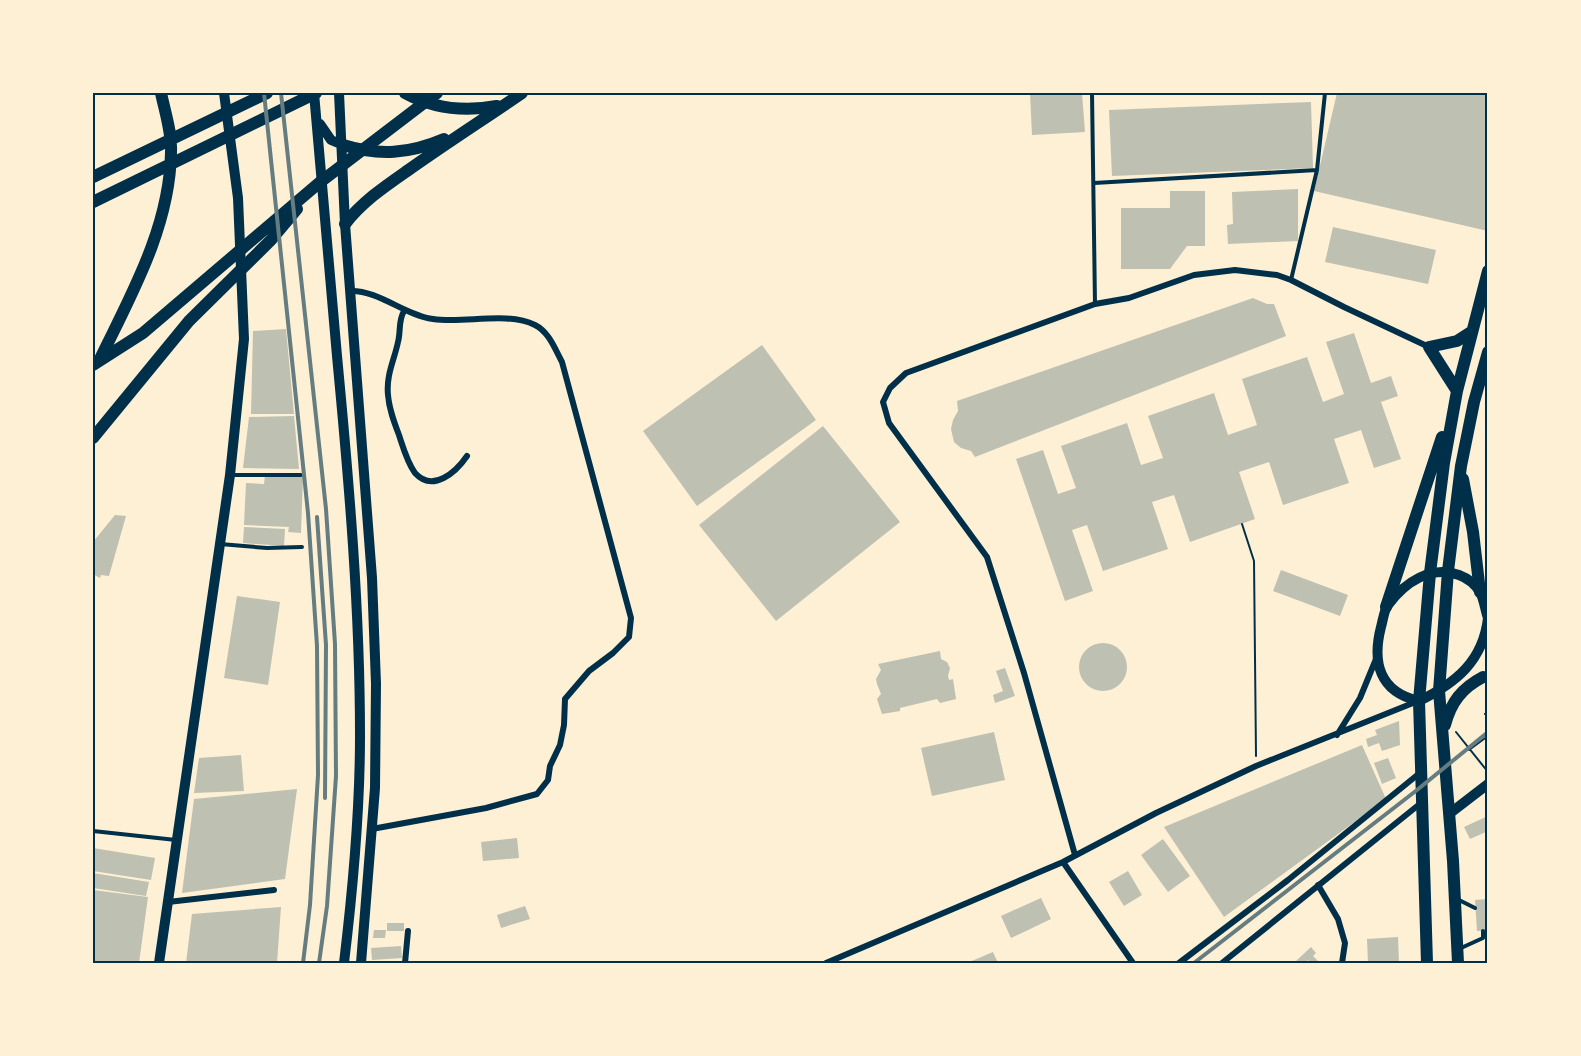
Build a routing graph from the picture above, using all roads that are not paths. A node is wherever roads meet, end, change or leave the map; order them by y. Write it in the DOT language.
graph roads {
  1 [pos="161,93"];
  2 [pos="224,93"];
  3 [pos="267,93"];
  4 [pos="315,93"];
  5 [pos="339,93"];
  6 [pos="405,93"];
  7 [pos="437,93"];
  8 [pos="522,93"];
  9 [pos="1092,93"];
  10 [pos="1325,93"];
  11 [pos="504,105"];
  12 [pos="316,118"];
  13 [pos="461,132"];
  14 [pos="343,146"];
  15 [pos="1317,170"];
  16 [pos="93,177"];
  17 [pos="319,183"];
  18 [pos="1094,183"];
  19 [pos="93,202"];
  20 [pos="345,224"];
  21 [pos="1488,271"];
  22 [pos="1291,280"];
  23 [pos="350,291"];
  24 [pos="1095,304"];
  25 [pos="404,311"];
  26 [pos="1471,332"];
  27 [pos="1429,347"];
  28 [pos="1488,352"];
  29 [pos="93,365"];
  30 [pos="93,373"];
  31 [pos="1457,391"];
  32 [pos="93,438"];
  33 [pos="467,456"];
  34 [pos="1461,466"];
  35 [pos="230,475"];
  36 [pos="301,475"];
  37 [pos="219,544"];
  38 [pos="302,546"];
  39 [pos="1448,571"];
  40 [pos="1430,573"];
  41 [pos="1480,592"];
  42 [pos="1386,607"];
  43 [pos="1488,618"];
  44 [pos="1377,657"];
  45 [pos="1486,676"];
  46 [pos="1444,687"];
  47 [pos="1419,700"];
  48 [pos="1336,735"];
  49 [pos="1443,735"];
  50 [pos="1421,772"];
  51 [pos="1488,784"];
  52 [pos="1421,802"];
  53 [pos="1449,814"];
  54 [pos="372,829"];
  55 [pos="93,831"];
  56 [pos="177,840"];
  57 [pos="1075,855"];
  58 [pos="1063,862"];
  59 [pos="1318,885"];
  60 [pos="274,890"];
  61 [pos="1455,898"];
  62 [pos="168,902"];
  63 [pos="1475,908"];
  64 [pos="408,931"];
  65 [pos="1483,931"];
  66 [pos="1457,949"];
  67 [pos="159,963"];
  68 [pos="344,963"];
  69 [pos="361,963"];
  70 [pos="405,963"];
  71 [pos="826,963"];
  72 [pos="1133,963"];
  73 [pos="1179,963"];
  74 [pos="1222,963"];
  75 [pos="1342,963"];
  76 [pos="1427,963"];
  77 [pos="1458,963"];
  1 -- 30 [label="main road"];
  2 -- 35 [label="main road"];
  3 -- 16 [label="main road"];
  4 -- 12 [label="main road"];
  4 -- 19 [label="main road"];
  5 -- 14 [label="main road"];
  6 -- 11 [label="main road"];
  7 -- 17 [label="main road"];
  8 -- 11 [label="main road"];
  9 -- 18 [label="lane"];
  10 -- 15 [label="lane"];
  11 -- 13 [label="main road"];
  12 -- 14 [label="main road"];
  12 -- 68 [label="main road"];
  13 -- 14 [label="main road"];
  13 -- 20 [label="main road"];
  14 -- 20 [label="main road"];
  15 -- 18 [label="lane"];
  15 -- 22 [label="lane"];
  17 -- 29 [label="main road"];
  17 -- 32 [label="main road"];
  18 -- 24 [label="lane"];
  20 -- 23 [label="main road"];
  21 -- 26 [label="main road"];
  22 -- 24 [label="street"];
  22 -- 27 [label="street"];
  23 -- 25 [label="street"];
  23 -- 54 [label="main road"];
  24 -- 57 [label="street"];
  25 -- 33 [label="street"];
  25 -- 54 [label="street"];
  26 -- 27 [label="main road"];
  26 -- 31 [label="main road"];
  27 -- 31 [label="main road"];
  28 -- 34 [label="main road"];
  31 -- 40 [label="main road"];
  31 -- 42 [label="main road"];
  34 -- 39 [label="main road"];
  34 -- 41 [label="main road"];
  35 -- 36 [label="lane"];
  35 -- 37 [label="main road"];
  37 -- 38 [label="lane"];
  37 -- 56 [label="main road"];
  39 -- 40 [label="main road"];
  39 -- 41 [label="main road"];
  39 -- 46 [label="main road"];
  40 -- 42 [label="main road"];
  40 -- 47 [label="main road"];
  41 -- 43 [label="main road"];
  42 -- 44 [label="main road"];
  43 -- 46 [label="main road"];
  44 -- 47 [label="main road"];
  44 -- 48 [label="street"];
  45 -- 46 [label="main road"];
  45 -- 49 [label="main road"];
  46 -- 47 [label="main road"];
  46 -- 49 [label="main road"];
  47 -- 48 [label="street"];
  47 -- 50 [label="main road"];
  48 -- 57 [label="street"];
  49 -- 53 [label="main road"];
  50 -- 52 [label="main road"];
  50 -- 73 [label="street"];
  51 -- 53 [label="main road"];
  52 -- 59 [label="street"];
  52 -- 76 [label="main road"];
  53 -- 61 [label="main road"];
  54 -- 69 [label="main road"];
  55 -- 56 [label="lane"];
  56 -- 62 [label="main road"];
  57 -- 58 [label="street"];
  58 -- 71 [label="street"];
  58 -- 72 [label="street"];
  59 -- 74 [label="street"];
  59 -- 75 [label="street"];
  60 -- 62 [label="street"];
  61 -- 63 [label="lane"];
  61 -- 66 [label="main road"];
  62 -- 67 [label="main road"];
  64 -- 70 [label="street"];
  65 -- 66 [label="lane"];
  66 -- 77 [label="main road"];
}
